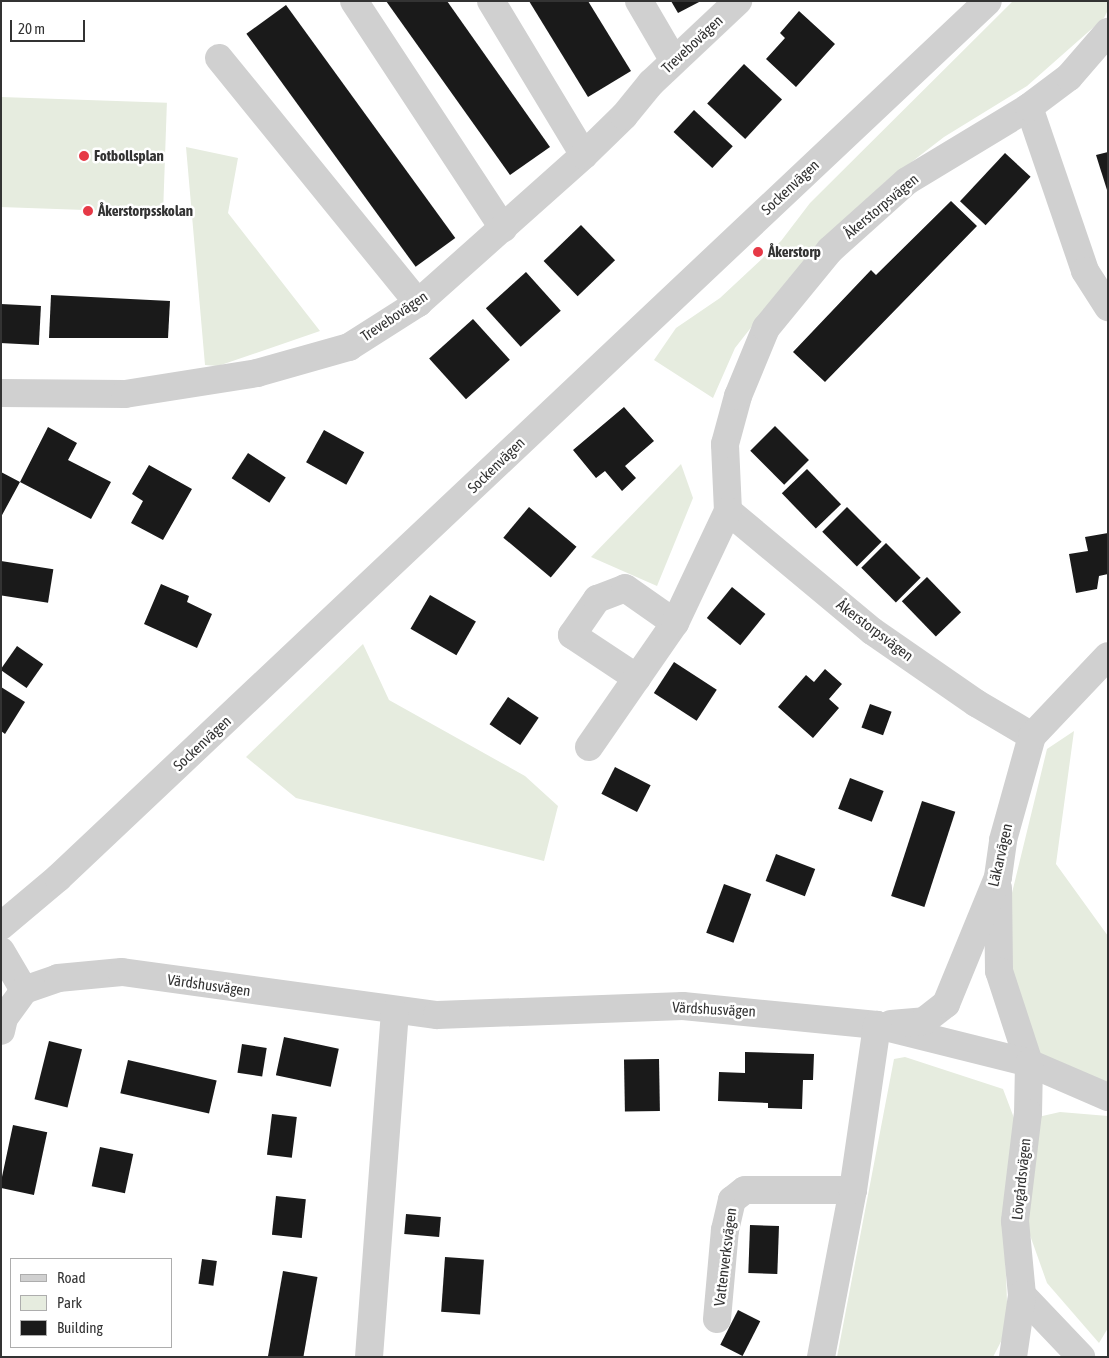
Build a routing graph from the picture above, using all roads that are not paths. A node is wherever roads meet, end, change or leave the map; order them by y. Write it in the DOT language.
graph roads {
  1 [pos="354,1"];
  2 [pos="491,1"];
  3 [pos="639,1"];
  4 [pos="738,1"];
  5 [pos="988,1"];
  6 [pos="1108,32"];
  7 [pos="218,58"];
  8 [pos="674,61"];
  9 [pos="1029,107"];
  10 [pos="584,155"];
  11 [pos="503,228"];
  12 [pos="418,303"];
  13 [pos="1108,307"];
  14 [pos="1,393"];
  15 [pos="728,511"];
  16 [pos="675,623"];
  17 [pos="1108,656"];
  18 [pos="637,678"];
  19 [pos="1032,736"];
  20 [pos="589,747"];
  21 [pos="998,877"];
  22 [pos="1,926"];
  23 [pos="1,950"];
  24 [pos="24,990"];
  25 [pos="395,1012"];
  26 [pos="877,1025"];
  27 [pos="1,1031"];
  28 [pos="1029,1063"];
  29 [pos="1108,1097"];
  30 [pos="853,1190"];
  31 [pos="1022,1296"];
  32 [pos="717,1319"];
  33 [pos="369,1357"];
  34 [pos="821,1357"];
  35 [pos="1013,1357"];
  36 [pos="1081,1357"];
  1 -- 11 [label="street"];
  2 -- 10 [label="street"];
  3 -- 8 [label="street"];
  4 -- 8 [label="street, Trevebovägen"];
  5 -- 22 [label="street, Sockenvägen"];
  6 -- 9 [label="street, Åkerstorpsvägen"];
  7 -- 12 [label="street"];
  8 -- 10 [label="street, Trevebovägen"];
  9 -- 13 [label="street"];
  9 -- 15 [label="street, Åkerstorpsvägen"];
  10 -- 11 [label="street, Trevebovägen"];
  11 -- 12 [label="street, Trevebovägen"];
  12 -- 14 [label="street, Trevebovägen"];
  15 -- 16 [label="street, Åkerstorpsvägen"];
  15 -- 19 [label="street, Åkerstorpsvägen"];
  16 -- 18 [label="street, Åkerstorpsvägen"];
  16 -- 18 [label="street"];
  17 -- 19 [label="street, Läkarvägen"];
  18 -- 20 [label="street, Åkerstorpsvägen"];
  19 -- 21 [label="street, Läkarvägen"];
  21 -- 26 [label="street, Läkarvägen"];
  21 -- 28 [label="street"];
  23 -- 24 [label="street"];
  24 -- 25 [label="street, Värdshusvägen"];
  24 -- 27 [label="street"];
  25 -- 26 [label="street, Värdshusvägen"];
  25 -- 33 [label="street"];
  26 -- 28 [label="street, Värdshusvägen"];
  26 -- 30 [label="street"];
  28 -- 29 [label="street, Värdshusvägen"];
  28 -- 31 [label="street, Lövgårdsvägen"];
  30 -- 32 [label="street, Vattenverksvägen"];
  30 -- 34 [label="street"];
  31 -- 35 [label="street, Lövgårdsvägen"];
  31 -- 36 [label="street"];
}
